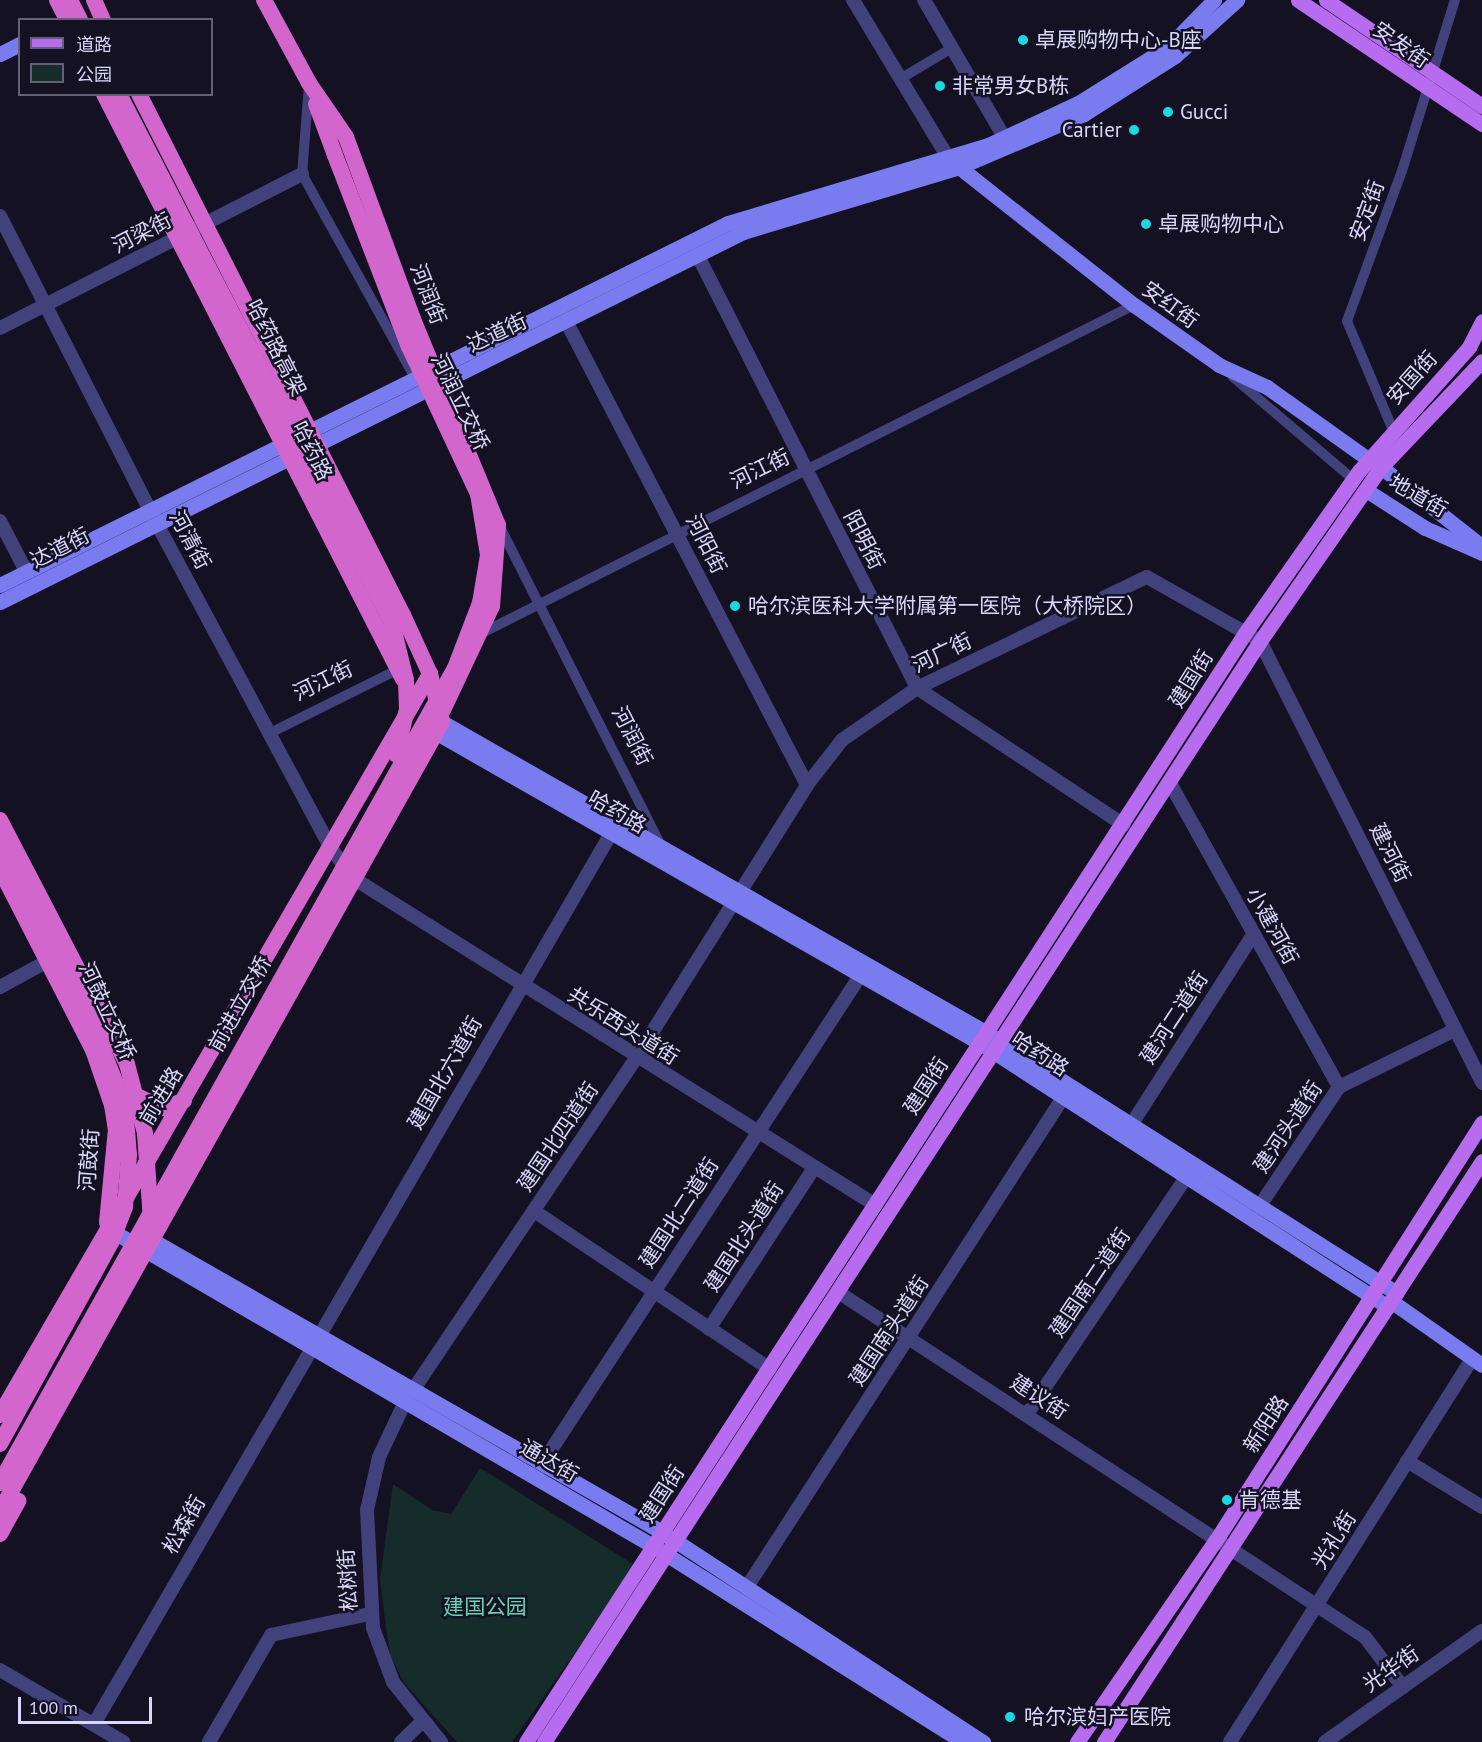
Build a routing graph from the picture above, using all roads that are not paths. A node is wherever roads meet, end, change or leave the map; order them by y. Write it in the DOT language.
graph roads {
  1 [pos="57,0"];
  2 [pos="70,0"];
  3 [pos="264,0"];
  4 [pos="853,0"];
  5 [pos="924,0"];
  6 [pos="1215,0"];
  7 [pos="1237,0"];
  8 [pos="1299,0"];
  9 [pos="1326,0"];
  10 [pos="1455,0"];
  11 [pos="97,1"];
  12 [pos="66,18"];
  13 [pos="68,18"];
  14 [pos="79,18"];
  15 [pos="102,18"];
  16 [pos="18,45"];
  17 [pos="952,48"];
  18 [pos="0,54"];
  19 [pos="1430,72"];
  20 [pos="900,79"];
  21 [pos="309,83"];
  22 [pos="1426,88"];
  23 [pos="105,96"];
  24 [pos="120,96"];
  25 [pos="140,96"];
  26 [pos="1482,106"];
  27 [pos="1482,123"];
  28 [pos="1004,137"];
  29 [pos="947,156"];
  30 [pos="959,166"];
  31 [pos="302,174"];
  32 [pos="0,216"];
  33 [pos="202,226"];
  34 [pos="177,238"];
  35 [pos="697,254"];
  36 [pos="46,304"];
  37 [pos="1134,305"];
  38 [pos="1482,321"];
  39 [pos="567,323"];
  40 [pos="0,328"];
  41 [pos="1481,364"];
  42 [pos="1219,365"];
  43 [pos="436,375"];
  44 [pos="415,378"];
  45 [pos="1393,430"];
  46 [pos="310,439"];
  47 [pos="287,451"];
  48 [pos="1375,463"];
  49 [pos="806,471"];
  50 [pos="1353,479"];
  51 [pos="1366,490"];
  52 [pos="153,515"];
  53 [pos="0,521"];
  54 [pos="492,531"];
  55 [pos="677,533"];
  56 [pos="1482,546"];
  57 [pos="1482,554"];
  58 [pos="26,571"];
  59 [pos="0,585"];
  60 [pos="0,602"];
  61 [pos="538,604"];
  62 [pos="484,632"];
  63 [pos="1245,633"];
  64 [pos="1260,641"];
  65 [pos="397,670"];
  66 [pos="430,674"];
  67 [pos="917,688"];
  68 [pos="416,699"];
  69 [pos="440,721"];
  70 [pos="270,733"];
  71 [pos="387,784"];
  72 [pos="807,785"];
  73 [pos="1171,785"];
  74 [pos="0,820"];
  75 [pos="1124,825"];
  76 [pos="614,828"];
  77 [pos="658,840"];
  78 [pos="0,845"];
  79 [pos="331,848"];
  80 [pos="0,869"];
  81 [pos="353,878"];
  82 [pos="737,896"];
  83 [pos="1253,935"];
  84 [pos="65,947"];
  85 [pos="47,962"];
  86 [pos="862,973"];
  87 [pos="0,979"];
  88 [pos="519,986"];
  89 [pos="0,987"];
  90 [pos="1455,1030"];
  91 [pos="983,1038"];
  92 [pos="998,1047"];
  93 [pos="636,1058"];
  94 [pos="1482,1083"];
  95 [pos="1339,1088"];
  96 [pos="137,1096"];
  97 [pos="1064,1096"];
  98 [pos="184,1101"];
  99 [pos="1482,1122"];
  100 [pos="1131,1125"];
  101 [pos="756,1133"];
  102 [pos="1482,1161"];
  103 [pos="147,1162"];
  104 [pos="814,1168"];
  105 [pos="1187,1176"];
  106 [pos="874,1204"];
  107 [pos="1259,1207"];
  108 [pos="534,1211"];
  109 [pos="107,1228"];
  110 [pos="149,1246"];
  111 [pos="1382,1284"];
  112 [pos="653,1292"];
  113 [pos="838,1292"];
  114 [pos="124,1293"];
  115 [pos="1373,1297"];
  116 [pos="1392,1300"];
  117 [pos="709,1329"];
  118 [pos="910,1338"];
  119 [pos="314,1341"];
  120 [pos="1477,1362"];
  121 [pos="770,1369"];
  122 [pos="409,1396"];
  123 [pos="1027,1414"];
  124 [pos="0,1415"];
  125 [pos="0,1444"];
  126 [pos="1407,1461"];
  127 [pos="538,1470"];
  128 [pos="0,1483"];
  129 [pos="1482,1507"];
  130 [pos="0,1511"];
  131 [pos="0,1534"];
  132 [pos="668,1536"];
  133 [pos="1216,1540"];
  134 [pos="659,1550"];
  135 [pos="1233,1551"];
  136 [pos="747,1587"];
  137 [pos="1318,1605"];
  138 [pos="370,1614"];
  139 [pos="1482,1631"];
  140 [pos="0,1670"];
  141 [pos="1403,1687"];
  142 [pos="422,1722"];
  143 [pos="94,1724"];
  144 [pos="123,1742"];
  145 [pos="210,1742"];
  146 [pos="401,1742"];
  147 [pos="441,1742"];
  148 [pos="526,1742"];
  149 [pos="544,1742"];
  150 [pos="963,1742"];
  151 [pos="983,1742"];
  152 [pos="1077,1742"];
  153 [pos="1104,1742"];
  154 [pos="1230,1742"];
  155 [pos="1325,1742"];
  1 -- 12 [label="highway"];
  2 -- 14 [label="highway, bridge"];
  3 -- 21 [label="highway, 河润街"];
  4 -- 20 [label="street"];
  5 -- 17 [label="street"];
  6 -- 28 [label="main road, 达道街"];
  7 -- 30 [label="main road, 达道街"];
  8 -- 22 [label="main road, 安发街"];
  9 -- 19 [label="main road, 安发街"];
  10 -- 19 [label="street, 安定街"];
  11 -- 13 [label="main road"];
  11 -- 15 [label="highway"];
  16 -- 18 [label="main road"];
  17 -- 20 [label="street"];
  17 -- 28 [label="street"];
  19 -- 22 [label="street, 安定街"];
  19 -- 26 [label="main road, 安发街"];
  20 -- 29 [label="street"];
  21 -- 31 [label="street"];
  21 -- 43 [label="highway, 河润街"];
  21 -- 54 [label="highway, 河润立交桥, bridge"];
  22 -- 27 [label="main road, 安发街"];
  22 -- 45 [label="street, 安定街"];
  23 -- 34 [label="highway, 哈药路"];
  24 -- 71 [label="highway, 哈药路高架, bridge"];
  25 -- 33 [label="highway, 哈药路"];
  28 -- 29 [label="main road, 达道街"];
  29 -- 30 [label="street"];
  29 -- 43 [label="main road, 达道街"];
  30 -- 35 [label="main road, 达道街"];
  30 -- 37 [label="main road, 安红街"];
  31 -- 33 [label="street, 河梁街"];
  31 -- 44 [label="street"];
  32 -- 36 [label="street, 河清街"];
  33 -- 34 [label="street, 河梁街"];
  33 -- 46 [label="highway, 哈药路"];
  34 -- 36 [label="street, 河梁街"];
  34 -- 47 [label="highway, 哈药路"];
  35 -- 39 [label="main road, 达道街"];
  35 -- 49 [label="street, 阳明街"];
  36 -- 40 [label="street, 河梁街"];
  36 -- 52 [label="street, 河清街"];
  37 -- 42 [label="main road, 安红街"];
  37 -- 49 [label="street, 河江街"];
  38 -- 45 [label="main road, 安国街"];
  39 -- 43 [label="main road, 达道街"];
  39 -- 55 [label="street, 河阳街"];
  41 -- 48 [label="main road, 安国街"];
  42 -- 48 [label="main road, 安红街"];
  42 -- 50 [label="street"];
  43 -- 44 [label="main road, 达道街"];
  43 -- 46 [label="main road, 达道街"];
  43 -- 54 [label="highway, 河润街"];
  44 -- 46 [label="main road, 达道街"];
  45 -- 48 [label="main road, 安国街"];
  46 -- 47 [label="main road, 达道街"];
  46 -- 66 [label="highway, 哈药路"];
  47 -- 52 [label="main road, 达道街"];
  47 -- 65 [label="highway, 哈药路"];
  48 -- 50 [label="main road, 建国街"];
  48 -- 51 [label="main road, 建国街"];
  48 -- 56 [label="main road, 安红街"];
  49 -- 55 [label="street, 河江街"];
  49 -- 67 [label="street, 阳明街"];
  50 -- 63 [label="main road, 建国街"];
  51 -- 57 [label="main road, 地道街"];
  51 -- 64 [label="main road, 建国街"];
  52 -- 58 [label="main road"];
  52 -- 60 [label="main road, 达道街"];
  52 -- 70 [label="street, 河清街"];
  53 -- 58 [label="street"];
  54 -- 61 [label="street, 河润街"];
  54 -- 62 [label="highway, 河润街"];
  54 -- 71 [label="highway, 前进立交桥, bridge"];
  55 -- 61 [label="street, 河江街"];
  55 -- 72 [label="street, 河阳街"];
  58 -- 59 [label="main road"];
  61 -- 62 [label="street, 河江街"];
  61 -- 77 [label="street, 河润街"];
  62 -- 69 [label="highway"];
  63 -- 64 [label="street, 河广街"];
  63 -- 67 [label="street, 河广街"];
  63 -- 75 [label="main road, 建国街"];
  64 -- 73 [label="main road, 建国街"];
  64 -- 90 [label="street, 建河街"];
  65 -- 68 [label="highway, 哈药路"];
  65 -- 70 [label="street, 河江街"];
  66 -- 68 [label="highway, 前进路"];
  66 -- 69 [label="highway, 哈药路"];
  67 -- 72 [label="street, 河广街"];
  67 -- 75 [label="street, 阳明街"];
  68 -- 69 [label="highway, 哈药路"];
  68 -- 79 [label="highway, 前进路"];
  69 -- 76 [label="main road, 哈药路"];
  69 -- 81 [label="highway"];
  70 -- 79 [label="street, 河清街"];
  71 -- 128 [label="highway, 前进立交桥, bridge"];
  72 -- 82 [label="street, 河广街"];
  73 -- 83 [label="street, 小建河街"];
  73 -- 92 [label="main road, 建国街"];
  74 -- 84 [label="highway"];
  75 -- 91 [label="main road, 建国街"];
  76 -- 77 [label="main road, 哈药路"];
  76 -- 82 [label="main road, 哈药路"];
  76 -- 88 [label="street, 建国北六道街"];
  77 -- 82 [label="main road, 哈药路"];
  78 -- 125 [label="highway, 河鼓立交桥, bridge"];
  79 -- 81 [label="street, 河清街"];
  79 -- 98 [label="highway, 前进路"];
  80 -- 85 [label="highway, 河鼓街"];
  81 -- 88 [label="street, 共乐西头道街"];
  81 -- 110 [label="highway"];
  82 -- 86 [label="main road, 哈药路"];
  82 -- 91 [label="main road, 哈药路"];
  82 -- 93 [label="street, 建国北四道街"];
  83 -- 95 [label="street, 小建河街"];
  83 -- 100 [label="street, 建河二道街"];
  84 -- 85 [label="street"];
  84 -- 96 [label="highway"];
  85 -- 87 [label="street"];
  85 -- 89 [label="street"];
  85 -- 109 [label="highway, 河鼓街"];
  86 -- 91 [label="main road, 哈药路"];
  86 -- 101 [label="street, 建国北二道街"];
  88 -- 93 [label="street, 共乐西头道街"];
  88 -- 119 [label="street, 建国北六道街"];
  90 -- 94 [label="street, 建河街"];
  90 -- 95 [label="street, 建河头道街"];
  91 -- 92 [label="main road, 哈药路"];
  91 -- 106 [label="main road, 建国街"];
  92 -- 97 [label="main road, 哈药路"];
  92 -- 100 [label="main road, 哈药路"];
  92 -- 113 [label="main road, 建国街"];
  93 -- 101 [label="street, 共乐西头道街"];
  93 -- 108 [label="street, 建国北四道街"];
  95 -- 107 [label="street, 建河头道街"];
  96 -- 98 [label="highway"];
  96 -- 103 [label="highway"];
  97 -- 105 [label="main road, 哈药路"];
  97 -- 118 [label="street, 建国南头道街"];
  98 -- 103 [label="highway, 前进路"];
  99 -- 111 [label="main road, 新阳路"];
  100 -- 107 [label="main road, 哈药路"];
  101 -- 104 [label="street, 共乐西头道街"];
  101 -- 112 [label="street, 建国北二道街"];
  102 -- 116 [label="main road, 新阳路"];
  103 -- 109 [label="highway, 前进路"];
  103 -- 110 [label="highway"];
  104 -- 106 [label="street, 共乐西头道街"];
  104 -- 117 [label="street, 建国北头道街"];
  105 -- 115 [label="main road, 哈药路"];
  105 -- 123 [label="street, 建国南二道街"];
  106 -- 121 [label="main road, 建国街"];
  107 -- 111 [label="main road, 哈药路"];
  108 -- 112 [label="street"];
  108 -- 122 [label="street, 建国北四道街"];
  109 -- 110 [label="main road, 通达街"];
  109 -- 124 [label="highway, 前进路"];
  110 -- 114 [label="highway"];
  110 -- 119 [label="main road, 通达街"];
  111 -- 115 [label="main road, 新阳路"];
  111 -- 116 [label="main road, 哈药路"];
  112 -- 117 [label="street"];
  112 -- 127 [label="street, 建国北二道街"];
  113 -- 118 [label="street, 建议街"];
  113 -- 132 [label="main road, 建国街"];
  114 -- 130 [label="highway"];
  114 -- 131 [label="highway"];
  115 -- 116 [label="main road, 哈药路"];
  115 -- 133 [label="main road, 新阳路"];
  116 -- 120 [label="main road, 哈药路"];
  116 -- 135 [label="main road, 新阳路"];
  117 -- 121 [label="street"];
  118 -- 123 [label="street, 建议街"];
  118 -- 136 [label="street, 建国南头道街"];
  119 -- 122 [label="main road, 通达街"];
  119 -- 143 [label="street, 松森街"];
  120 -- 126 [label="street, 光礼街"];
  121 -- 132 [label="main road, 建国街"];
  122 -- 127 [label="main road, 通达街"];
  122 -- 138 [label="street, 松树街"];
  123 -- 133 [label="street, 建议街"];
  126 -- 129 [label="street"];
  126 -- 137 [label="street, 光礼街"];
  127 -- 132 [label="main road, 通达街"];
  127 -- 134 [label="main road, 通达街"];
  132 -- 134 [label="main road, 建国街"];
  132 -- 136 [label="main road, 通达街"];
  133 -- 135 [label="street, 建议街"];
  133 -- 152 [label="main road, 新阳路"];
  134 -- 148 [label="main road, 建国街"];
  134 -- 149 [label="main road, 建国街"];
  134 -- 150 [label="main road, 通达街"];
  135 -- 137 [label="street, 建议街"];
  135 -- 153 [label="main road, 新阳路"];
  136 -- 151 [label="main road, 通达街"];
  137 -- 141 [label="street, 建议街"];
  137 -- 154 [label="street, 光礼街"];
  138 -- 142 [label="street, 松树街"];
  138 -- 145 [label="street"];
  139 -- 141 [label="street, 光华街"];
  140 -- 143 [label="street"];
  141 -- 155 [label="street, 光华街"];
  142 -- 146 [label="street"];
  142 -- 147 [label="street, 松树街"];
  143 -- 144 [label="street"];
}
